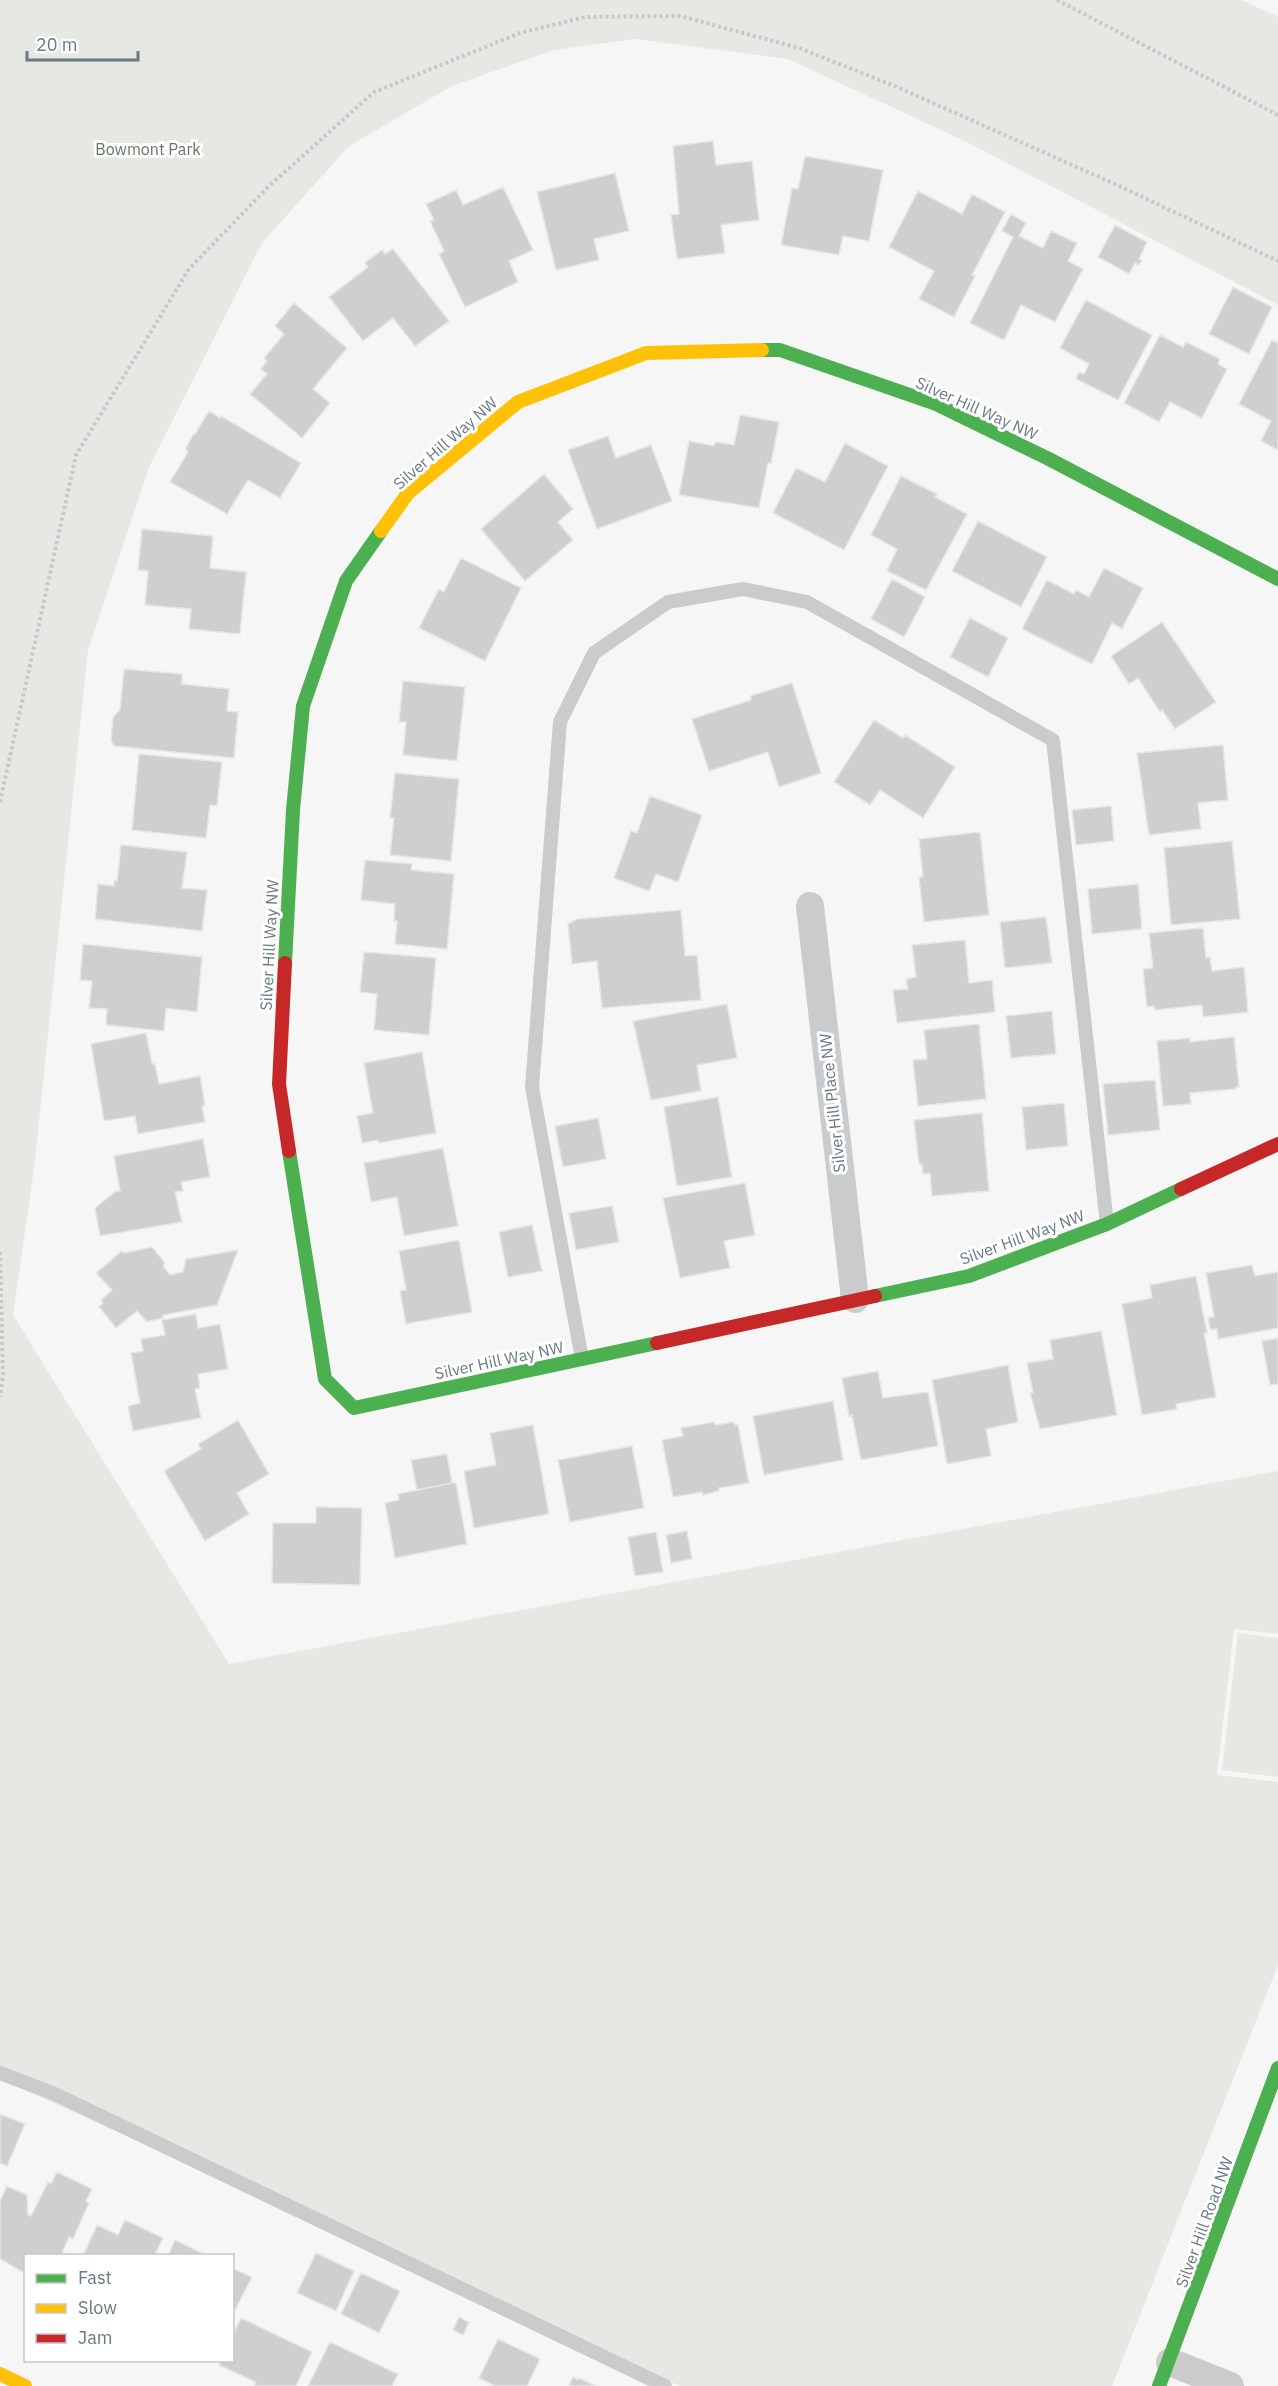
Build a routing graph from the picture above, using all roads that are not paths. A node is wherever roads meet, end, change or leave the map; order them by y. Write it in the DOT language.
graph roads {
  1 [pos="1278,579"];
  2 [pos="810,906"];
  3 [pos="1278,1144"];
  4 [pos="1107,1224"];
  5 [pos="855,1299"];
  6 [pos="582,1359"];
  7 [pos="1278,2068"];
  8 [pos="0,2073"];
  9 [pos="0,2374"];
  10 [pos="1164,2374"];
  11 [pos="26,2386"];
  12 [pos="665,2386"];
  13 [pos="1230,2386"];
  1 -- 6 [label="street, Silver Hill Way NW"];
  2 -- 5 [label="street, Silver Hill Place NW"];
  3 -- 4 [label="street, Silver Hill Way NW"];
  4 -- 5 [label="street, Silver Hill Way NW"];
  4 -- 6 [label="lane"];
  5 -- 6 [label="street, Silver Hill Way NW"];
  7 -- 10 [label="street, Silver Hill Road NW"];
  8 -- 12 [label="lane"];
  9 -- 11 [label="street"];
  10 -- 13 [label="street"];
}
